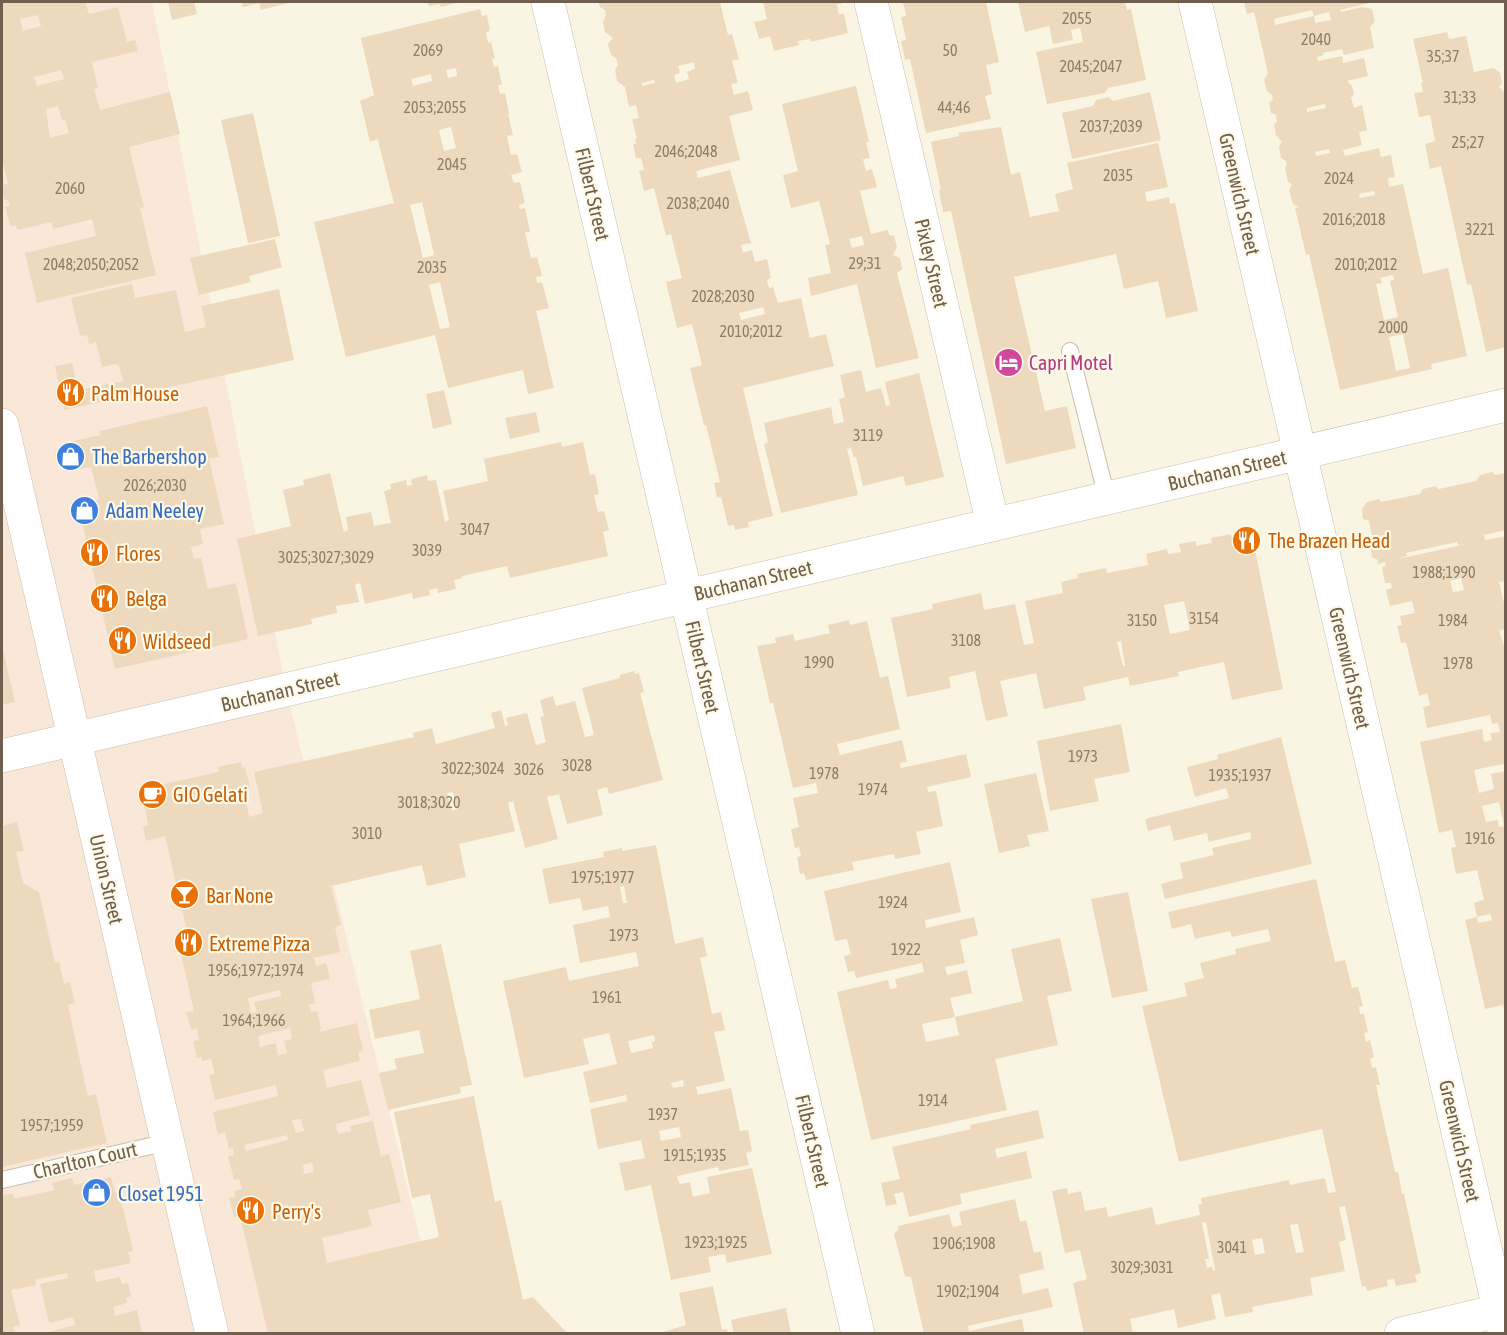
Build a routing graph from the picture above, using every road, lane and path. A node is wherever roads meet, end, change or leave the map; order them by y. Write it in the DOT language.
graph roads {
  1 [pos="548,2"];
  2 [pos="871,2"];
  3 [pos="1195,2"];
  4 [pos="1070,351"];
  5 [pos="1506,405"];
  6 [pos="2,425"];
  7 [pos="1300,453"];
  8 [pos="1107,498"];
  9 [pos="993,525"];
  10 [pos="687,596"];
  11 [pos="74,738"];
  12 [pos="2,756"];
  13 [pos="168,1142"];
  14 [pos="2,1180"];
  15 [pos="1503,1318"];
  16 [pos="212,1334"];
  17 [pos="858,1334"];
  18 [pos="1401,1334"];
  1 -- 10 [label="street, Filbert Street"];
  2 -- 9 [label="street, Pixley Street"];
  3 -- 7 [label="street, Greenwich Street"];
  4 -- 8 [label="lane"];
  5 -- 7 [label="street, Buchanan Street"];
  6 -- 11 [label="street, Union Street"];
  7 -- 8 [label="street, Buchanan Street"];
  7 -- 15 [label="street, Greenwich Street"];
  8 -- 9 [label="street, Buchanan Street"];
  9 -- 10 [label="street, Buchanan Street"];
  10 -- 11 [label="street, Buchanan Street"];
  10 -- 17 [label="street, Filbert Street"];
  11 -- 12 [label="street, Buchanan Street"];
  11 -- 13 [label="street, Union Street"];
  13 -- 14 [label="lane, Charlton Court"];
  13 -- 16 [label="street, Union Street"];
  15 -- 18 [label="street"];
}
